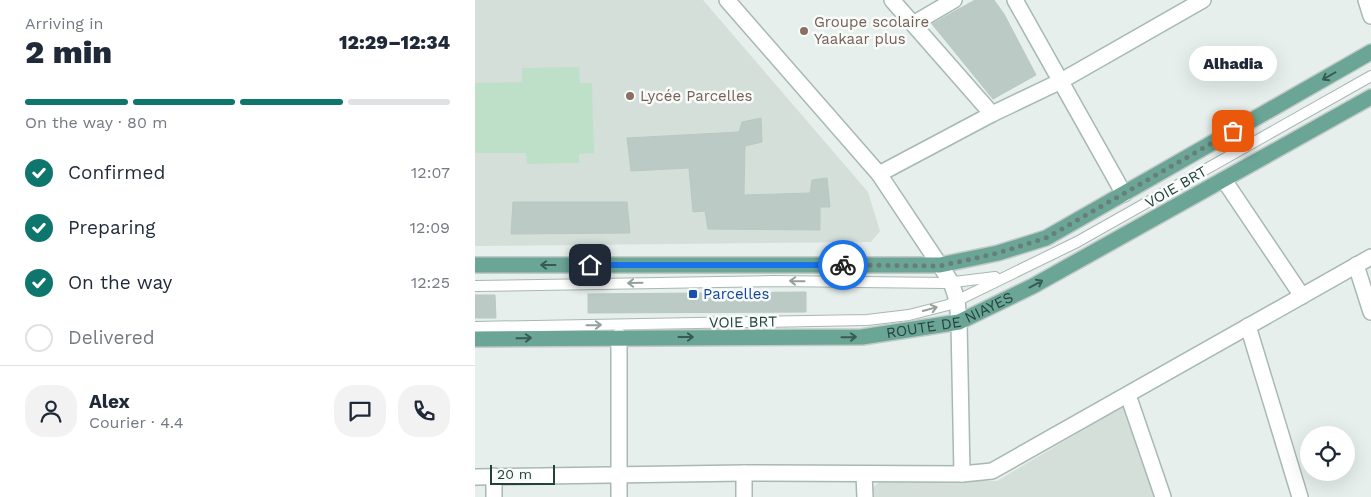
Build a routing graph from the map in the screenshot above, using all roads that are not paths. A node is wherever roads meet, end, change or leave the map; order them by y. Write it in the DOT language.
graph roads {
  1 [pos="727,0"];
  2 [pos="892,0"];
  3 [pos="954,0"];
  4 [pos="1015,0"];
  5 [pos="1203,0"];
  6 [pos="1366,0"];
  7 [pos="1371,16"];
  8 [pos="913,24"];
  9 [pos="1371,52"];
  10 [pos="1371,76"];
  11 [pos="1061,81"];
  12 [pos="1371,97"];
  13 [pos="992,114"];
  14 [pos="879,174"];
  15 [pos="1224,180"];
  16 [pos="1124,194"];
  17 [pos="1371,257"];
  18 [pos="475,265"];
  19 [pos="1356,265"];
  20 [pos="940,266"];
  21 [pos="1003,276"];
  22 [pos="951,282"];
  23 [pos="475,286"];
  24 [pos="1302,296"];
  25 [pos="957,300"];
  26 [pos="1371,312"];
  27 [pos="959,322"];
  28 [pos="1249,326"];
  29 [pos="475,327"];
  30 [pos="619,336"];
  31 [pos="475,339"];
  32 [pos="1128,395"];
  33 [pos="744,473"];
  34 [pos="619,474"];
  35 [pos="864,474"];
  36 [pos="963,474"];
  37 [pos="494,476"];
  38 [pos="475,477"];
  39 [pos="494,497"];
  40 [pos="619,497"];
  41 [pos="744,497"];
  42 [pos="865,497"];
  43 [pos="1163,497"];
  44 [pos="1300,497"];
  1 -- 14 [label="street"];
  2 -- 8 [label="street"];
  3 -- 8 [label="street"];
  4 -- 11 [label="street"];
  5 -- 11 [label="street"];
  6 -- 7 [label="street"];
  8 -- 13 [label="street"];
  9 -- 16 [label="main road, one-way"];
  10 -- 21 [label="lane, VOIE BRT"];
  11 -- 13 [label="street"];
  11 -- 16 [label="street"];
  12 -- 15 [label="main road, ROUTE DE NIAYES"];
  13 -- 14 [label="street"];
  14 -- 20 [label="street"];
  15 -- 24 [label="street"];
  27 -- 15 [label="main road, ROUTE DE NIAYES, one-way"];
  16 -- 20 [label="main road"];
  17 -- 19 [label="street"];
  20 -- 18 [label="main road, one-way"];
  19 -- 24 [label="street"];
  19 -- 26 [label="street"];
  20 -- 22 [label="street"];
  21 -- 22 [label="lane, VOIE BRT"];
  21 -- 25 [label="lane, VOIE BRT"];
  22 -- 23 [label="lane, VOIE BRT, one-way"];
  22 -- 25 [label="street"];
  24 -- 28 [label="street"];
  25 -- 27 [label="street"];
  29 -- 25 [label="lane, VOIE BRT, one-way"];
  30 -- 27 [label="main road, ROUTE DE NIAYES, one-way"];
  27 -- 36 [label="street"];
  28 -- 32 [label="street"];
  28 -- 44 [label="street"];
  31 -- 30 [label="main road, ROUTE DE NIAYES, one-way"];
  30 -- 34 [label="street"];
  32 -- 36 [label="street"];
  32 -- 43 [label="street"];
  33 -- 34 [label="street"];
  33 -- 35 [label="street"];
  33 -- 41 [label="street"];
  34 -- 37 [label="street"];
  34 -- 40 [label="street"];
  35 -- 36 [label="street"];
  35 -- 42 [label="street"];
  37 -- 38 [label="street"];
  37 -- 39 [label="street"];
}
